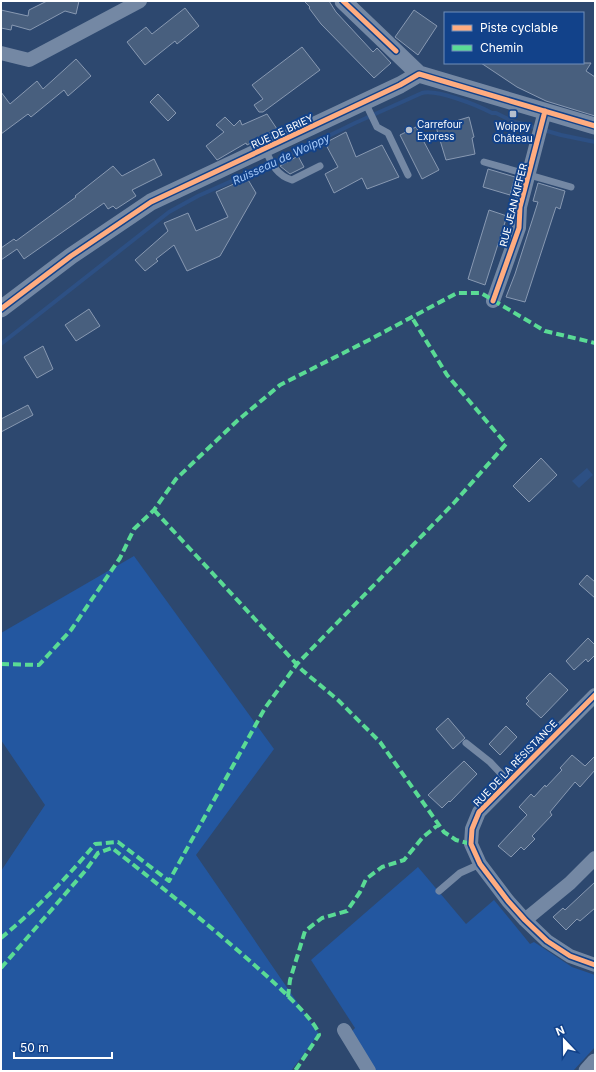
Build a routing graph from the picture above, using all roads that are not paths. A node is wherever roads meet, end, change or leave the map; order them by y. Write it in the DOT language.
graph roads {
  1 [pos="140,1"];
  2 [pos="343,1"];
  3 [pos="1,53"];
  4 [pos="418,74"];
  5 [pos="367,107"];
  6 [pos="545,111"];
  7 [pos="595,126"];
  8 [pos="269,158"];
  9 [pos="484,162"];
  10 [pos="320,166"];
  11 [pos="408,175"];
  12 [pos="530,175"];
  13 [pos="571,187"];
  14 [pos="493,301"];
  15 [pos="1,309"];
  16 [pos="595,695"];
  17 [pos="466,743"];
  18 [pos="509,782"];
  19 [pos="595,858"];
  20 [pos="480,864"];
  21 [pos="439,891"];
  22 [pos="525,920"];
  23 [pos="595,965"];
  24 [pos="344,1030"];
  25 [pos="595,1062"];
  26 [pos="369,1071"];
  27 [pos="587,1071"];
  1 -- 3 [label="street"];
  2 -- 4 [label="street"];
  4 -- 5 [label="street, RUE DE BRIEY"];
  4 -- 6 [label="street"];
  5 -- 8 [label="street, RUE DE BRIEY"];
  5 -- 11 [label="lane"];
  6 -- 7 [label="street"];
  6 -- 12 [label="street, RUE JEAN KIFFER"];
  8 -- 10 [label="lane"];
  8 -- 15 [label="street, RUE DE BRIEY"];
  9 -- 12 [label="lane"];
  12 -- 13 [label="lane"];
  12 -- 14 [label="street, RUE JEAN KIFFER"];
  16 -- 18 [label="street, RUE DE LA RÉSISTANCE"];
  17 -- 18 [label="lane"];
  18 -- 20 [label="street, RUE DE LA RÉSISTANCE"];
  19 -- 22 [label="street"];
  20 -- 21 [label="lane"];
  20 -- 22 [label="street, RUE DE LA RÉSISTANCE"];
  22 -- 23 [label="street, RUE DE LA RÉSISTANCE"];
  24 -- 26 [label="street"];
  25 -- 27 [label="street"];
}
